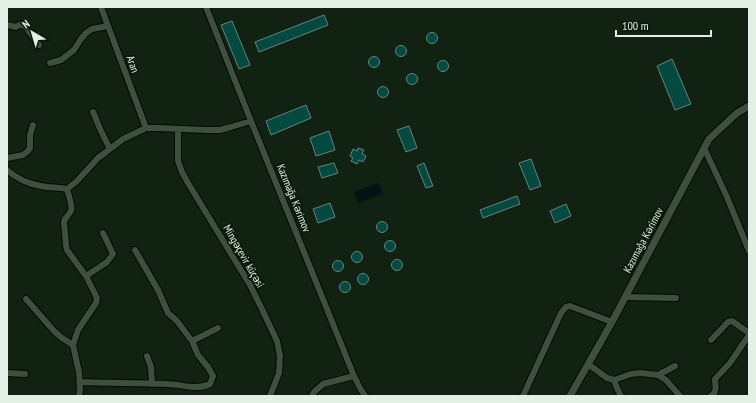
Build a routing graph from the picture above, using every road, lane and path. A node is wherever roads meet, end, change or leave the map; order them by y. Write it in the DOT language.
graph roads {
  1 [pos="101,7"];
  2 [pos="206,7"];
  3 [pos="7,25"];
  4 [pos="108,26"];
  5 [pos="39,45"];
  6 [pos="50,62"];
  7 [pos="749,106"];
  8 [pos="93,112"];
  9 [pos="250,121"];
  10 [pos="33,125"];
  11 [pos="146,128"];
  12 [pos="178,129"];
  13 [pos="110,149"];
  14 [pos="705,150"];
  15 [pos="7,158"];
  16 [pos="7,170"];
  17 [pos="67,189"];
  18 [pos="104,233"];
  19 [pos="135,250"];
  20 [pos="749,251"];
  21 [pos="86,276"];
  22 [pos="625,298"];
  23 [pos="676,298"];
  24 [pos="26,299"];
  25 [pos="612,322"];
  26 [pos="218,328"];
  27 [pos="749,334"];
  28 [pos="710,340"];
  29 [pos="192,341"];
  30 [pos="73,345"];
  31 [pos="147,356"];
  32 [pos="588,364"];
  33 [pos="675,366"];
  34 [pos="7,373"];
  35 [pos="26,374"];
  36 [pos="658,375"];
  37 [pos="354,376"];
  38 [pos="614,380"];
  39 [pos="80,382"];
  40 [pos="152,384"];
  41 [pos="79,396"];
  42 [pos="270,396"];
  43 [pos="312,396"];
  44 [pos="365,396"];
  45 [pos="523,396"];
  46 [pos="570,396"];
  47 [pos="621,396"];
  48 [pos="680,396"];
  49 [pos="711,396"];
  1 -- 4 [label="street, Aran"];
  2 -- 9 [label="street, Kazımağa Kərimov"];
  3 -- 5 [label="street"];
  4 -- 6 [label="street"];
  4 -- 11 [label="street, Aran"];
  7 -- 14 [label="street, Kazımağa Kərimov"];
  8 -- 13 [label="street"];
  9 -- 12 [label="street"];
  9 -- 37 [label="street, Kazımağa Kərimov"];
  10 -- 15 [label="street"];
  11 -- 12 [label="street"];
  11 -- 13 [label="street"];
  12 -- 42 [label="street, Mingəçevir küçəsi"];
  13 -- 17 [label="street"];
  14 -- 20 [label="street"];
  14 -- 22 [label="street, Kazımağa Kərimov"];
  16 -- 17 [label="street"];
  17 -- 21 [label="street"];
  18 -- 21 [label="street"];
  19 -- 29 [label="street"];
  21 -- 30 [label="street"];
  22 -- 23 [label="street"];
  22 -- 25 [label="street, Kazımağa Kərimov"];
  24 -- 30 [label="street"];
  25 -- 32 [label="street, Kazımağa Kərimov"];
  25 -- 45 [label="street"];
  26 -- 29 [label="street"];
  27 -- 28 [label="street"];
  27 -- 49 [label="street"];
  29 -- 40 [label="street"];
  30 -- 39 [label="street"];
  31 -- 40 [label="street"];
  32 -- 38 [label="street"];
  32 -- 46 [label="street, Kazımağa Kərimov"];
  33 -- 36 [label="street"];
  34 -- 35 [label="street"];
  36 -- 38 [label="street"];
  36 -- 48 [label="street"];
  37 -- 43 [label="street"];
  37 -- 44 [label="street, Kazımağa Kərimov"];
  38 -- 47 [label="street"];
  39 -- 40 [label="street"];
  39 -- 41 [label="street"];
}
